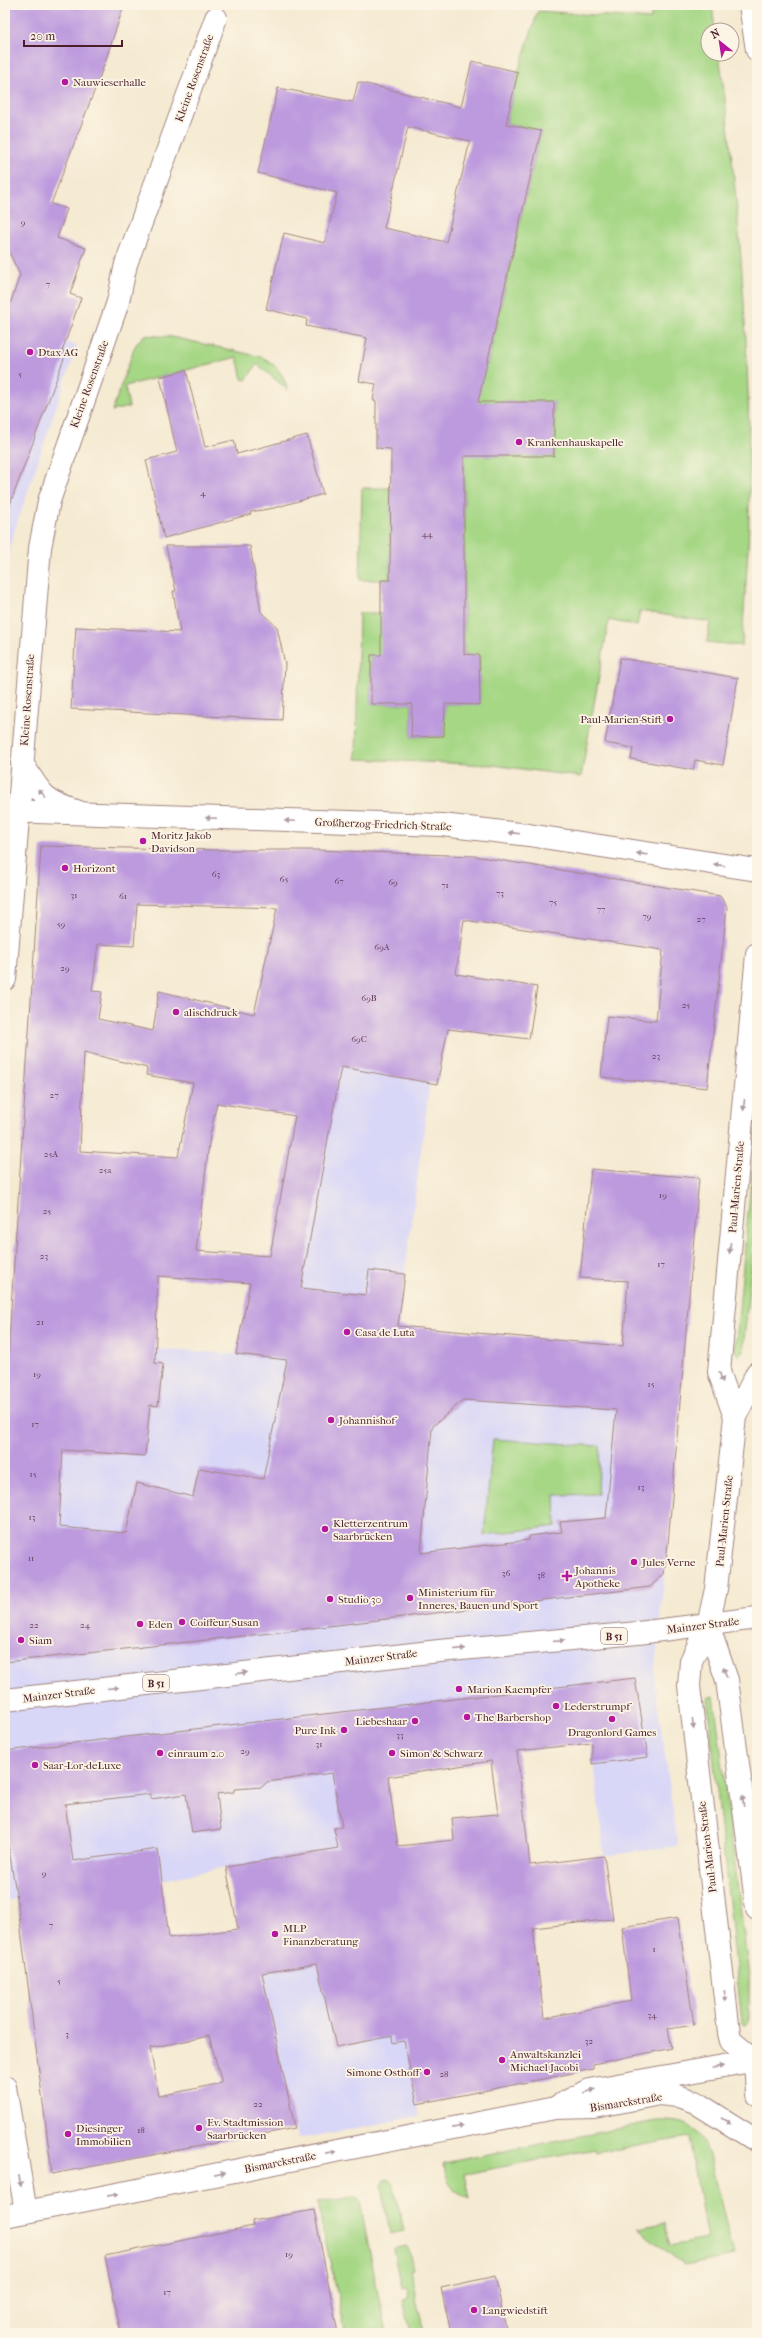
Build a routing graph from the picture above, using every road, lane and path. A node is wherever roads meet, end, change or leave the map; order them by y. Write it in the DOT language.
graph roads {
  1 [pos="750,5"];
  2 [pos="216,18"];
  3 [pos="757,50"];
  4 [pos="22,763"];
  5 [pos="5,790"];
  6 [pos="12,811"];
  7 [pos="89,815"];
  8 [pos="757,870"];
  9 [pos="757,954"];
  10 [pos="5,980"];
  11 [pos="757,1373"];
  12 [pos="735,1418"];
  13 [pos="757,1618"];
  14 [pos="708,1625"];
  15 [pos="5,1700"];
  16 [pos="757,1909"];
  17 [pos="756,2059"];
  18 [pos="5,2088"];
  19 [pos="757,2094"];
  20 [pos="555,2108"];
  21 [pos="757,2141"];
  22 [pos="15,2214"];
  1 -- 3 [label="main road"];
  2 -- 4 [label="main road, Kleine Rosenstraße"];
  4 -- 5 [label="main road, Kleine Rosenstraße"];
  4 -- 6 [label="main road, Kleine Rosenstraße"];
  7 -- 4 [label="main road, one-way"];
  6 -- 7 [label="main road, Großherzog-Friedrich-Straße"];
  6 -- 10 [label="main road, Kleine Rosenstraße"];
  8 -- 7 [label="main road, Großherzog-Friedrich-Straße, one-way"];
  9 -- 12 [label="main road, Paul-Marien-Straße, one-way"];
  11 -- 12 [label="main road, Paul-Marien-Straße"];
  12 -- 14 [label="main road, Paul-Marien-Straße"];
  13 -- 14 [label="main road, Mainzer Straße / B 51"];
  15 -- 14 [label="main road, Mainzer Straße / B 51, one-way"];
  16 -- 14 [label="main road, one-way"];
  14 -- 17 [label="main road, Paul-Marien-Straße, one-way"];
  17 -- 19 [label="main road"];
  20 -- 17 [label="main road, Bismarckstraße, one-way"];
  18 -- 22 [label="main road, one-way"];
  20 -- 21 [label="main road, Bismarckstraße, one-way"];
  22 -- 20 [label="main road, Bismarckstraße, one-way"];
}
